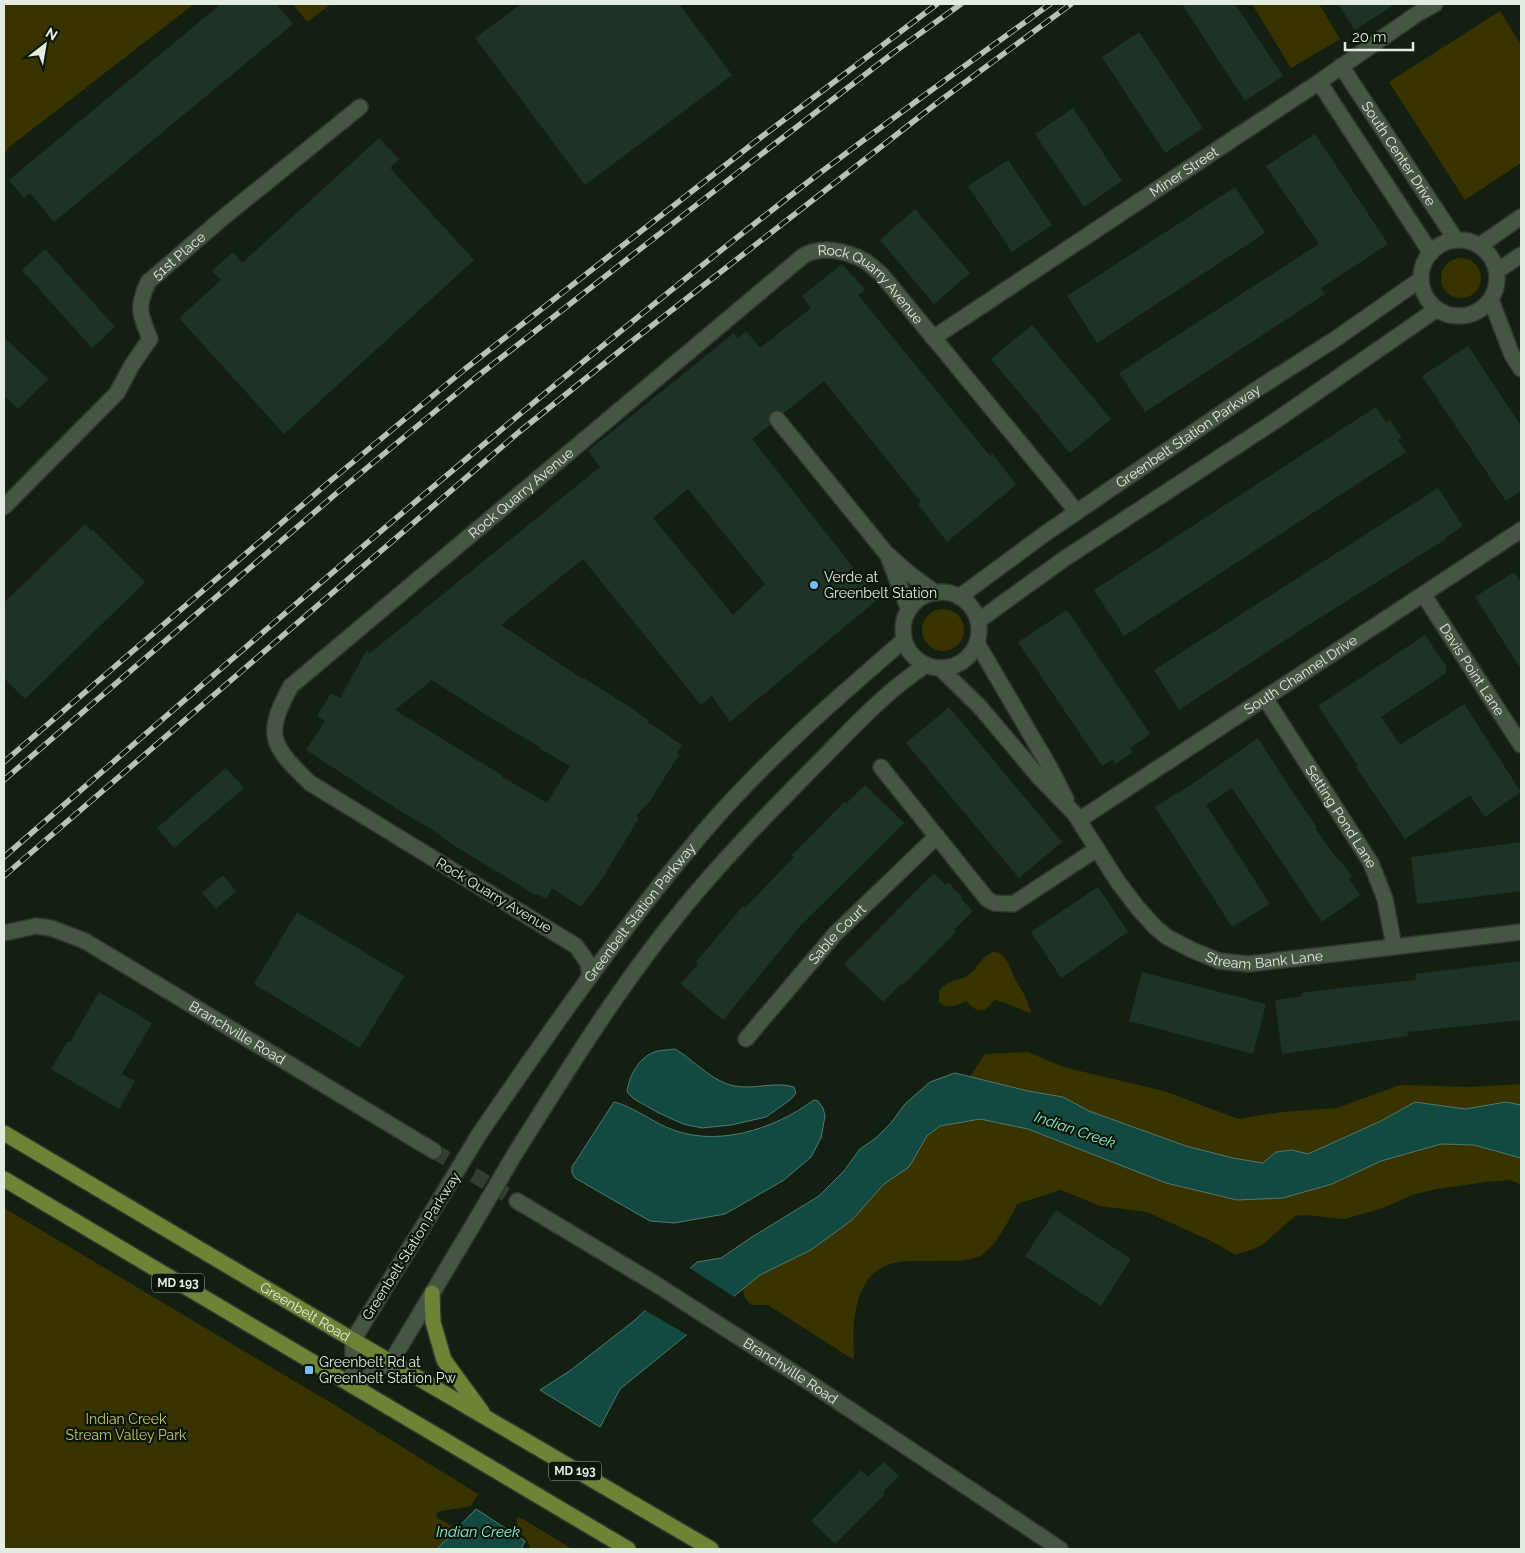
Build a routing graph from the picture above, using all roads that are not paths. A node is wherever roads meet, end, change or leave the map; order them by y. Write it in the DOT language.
graph roads {
  1 [pos="1436,4"];
  2 [pos="1341,66"];
  3 [pos="1319,82"];
  4 [pos="360,107"];
  5 [pos="1521,217"];
  6 [pos="1456,240"];
  7 [pos="1479,246"];
  8 [pos="1431,253"];
  9 [pos="1521,255"];
  10 [pos="1497,271"];
  11 [pos="1421,279"];
  12 [pos="1491,300"];
  13 [pos="1437,309"];
  14 [pos="933,338"];
  15 [pos="1521,368"];
  16 [pos="777,419"];
  17 [pos="4,507"];
  18 [pos="1076,512"];
  19 [pos="1521,530"];
  20 [pos="886,552"];
  21 [pos="936,593"];
  22 [pos="1423,594"];
  23 [pos="959,597"];
  24 [pos="909,610"];
  25 [pos="978,621"];
  26 [pos="904,640"];
  27 [pos="977,643"];
  28 [pos="933,667"];
  29 [pos="1265,698"];
  30 [pos="1521,745"];
  31 [pos="881,767"];
  32 [pos="1076,816"];
  33 [pos="937,836"];
  34 [pos="1097,849"];
  35 [pos="4,932"];
  36 [pos="1521,932"];
  37 [pos="1394,946"];
  38 [pos="590,977"];
  39 [pos="746,1039"];
  40 [pos="4,1133"];
  41 [pos="434,1151"];
  42 [pos="4,1179"];
  43 [pos="517,1201"];
  44 [pos="432,1293"];
  45 [pos="353,1340"];
  46 [pos="391,1362"];
  47 [pos="353,1386"];
  48 [pos="486,1417"];
  49 [pos="628,1549"];
  50 [pos="710,1549"];
  51 [pos="1060,1549"];
  1 -- 2 [label="street, Miner Street"];
  2 -- 3 [label="street, Miner Street"];
  2 -- 6 [label="street, South Center Drive"];
  3 -- 8 [label="street, South Center Drive"];
  3 -- 14 [label="street, Miner Street"];
  4 -- 17 [label="street, 51st Place"];
  5 -- 7 [label="street"];
  6 -- 7 [label="street"];
  6 -- 8 [label="street"];
  7 -- 10 [label="street"];
  8 -- 11 [label="street"];
  9 -- 10 [label="street"];
  10 -- 12 [label="street"];
  11 -- 13 [label="street"];
  11 -- 18 [label="street, Greenbelt Station Parkway"];
  12 -- 13 [label="street"];
  12 -- 15 [label="street"];
  13 -- 25 [label="street"];
  14 -- 18 [label="street, Rock Quarry Avenue"];
  14 -- 38 [label="street, Rock Quarry Avenue"];
  16 -- 20 [label="street"];
  18 -- 23 [label="street, Greenbelt Station Parkway"];
  19 -- 22 [label="street, South Channel Drive"];
  20 -- 21 [label="street"];
  20 -- 24 [label="street"];
  21 -- 23 [label="street"];
  21 -- 24 [label="street"];
  22 -- 29 [label="street, South Channel Drive"];
  22 -- 30 [label="street, Davis Point Lane"];
  23 -- 25 [label="street"];
  24 -- 26 [label="street"];
  25 -- 27 [label="street"];
  26 -- 28 [label="street"];
  26 -- 38 [label="street, Greenbelt Station Parkway"];
  27 -- 28 [label="street"];
  27 -- 32 [label="street, Stream Bank Lane"];
  28 -- 32 [label="street, Stream Bank Lane"];
  28 -- 44 [label="street, bridge"];
  29 -- 32 [label="street, South Channel Drive"];
  29 -- 37 [label="street, Setting Pond Lane"];
  31 -- 33 [label="street"];
  32 -- 34 [label="street, Stream Bank Lane"];
  33 -- 34 [label="street"];
  33 -- 39 [label="street, Sable Court"];
  34 -- 37 [label="street, Stream Bank Lane"];
  35 -- 41 [label="street, Branchville Road"];
  36 -- 37 [label="street, Stream Bank Lane"];
  38 -- 45 [label="street, Greenbelt Station Parkway, bridge"];
  40 -- 45 [label="main road, Greenbelt Road / MD 193"];
  42 -- 47 [label="main road, MD 193"];
  43 -- 51 [label="street, Branchville Road"];
  44 -- 46 [label="street"];
  44 -- 48 [label="main road"];
  45 -- 46 [label="main road, Greenbelt Road / MD 193"];
  45 -- 47 [label="street"];
  46 -- 47 [label="street"];
  46 -- 48 [label="main road, Greenbelt Road / MD 193"];
  47 -- 49 [label="main road, MD 193"];
  48 -- 50 [label="main road, Greenbelt Road / MD 193"];
}
